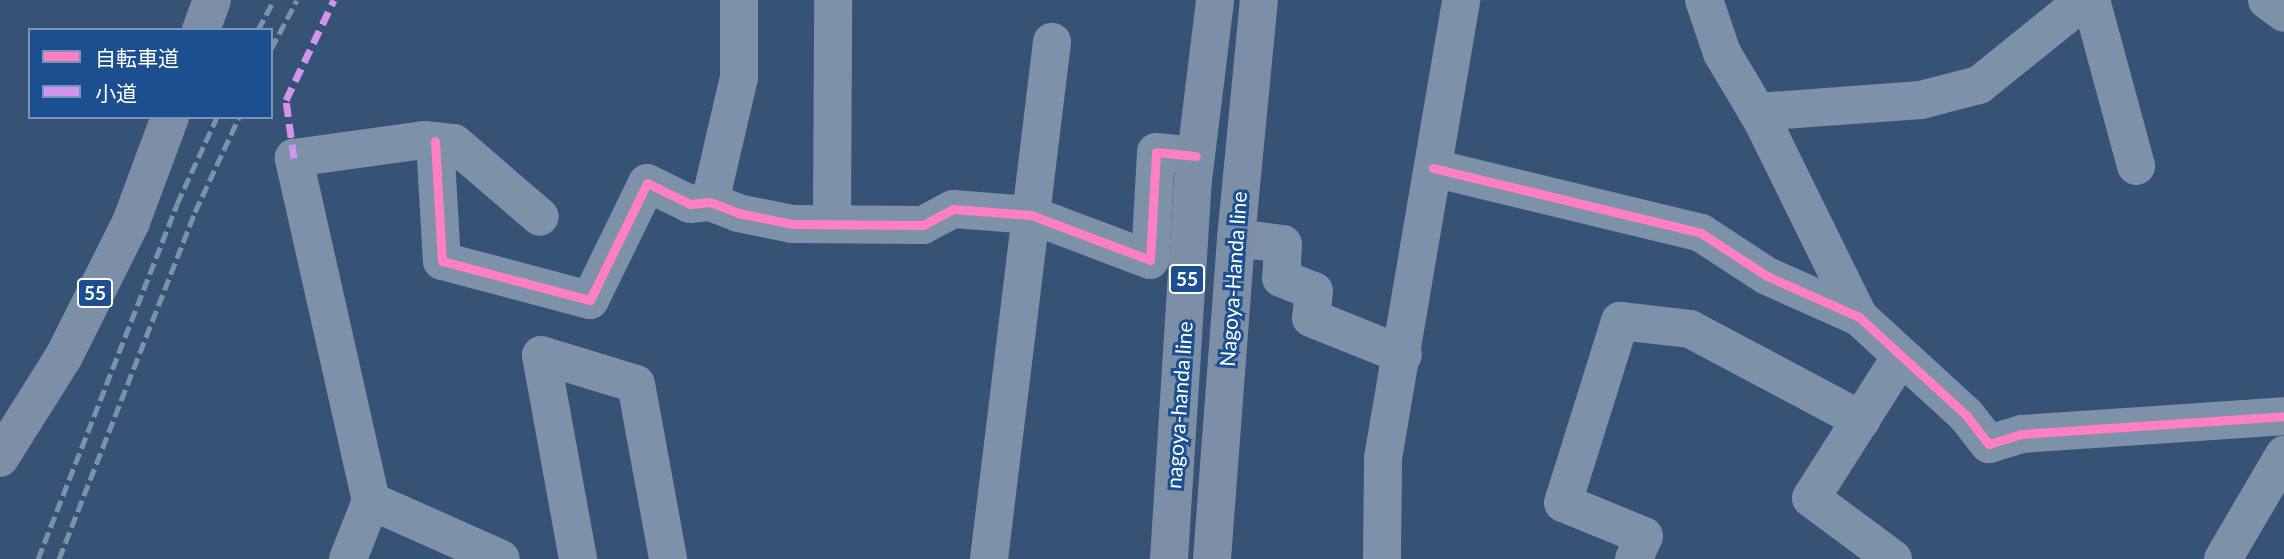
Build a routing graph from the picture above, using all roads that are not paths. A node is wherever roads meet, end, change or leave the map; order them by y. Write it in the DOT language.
graph roads {
  1 [pos="212,0"];
  2 [pos="739,0"];
  3 [pos="832,0"];
  4 [pos="1215,0"];
  5 [pos="1259,0"];
  6 [pos="1461,0"];
  7 [pos="1704,0"];
  8 [pos="2091,0"];
  9 [pos="2267,0"];
  10 [pos="2284,13"];
  11 [pos="202,28"];
  12 [pos="1052,42"];
  13 [pos="1757,112"];
  14 [pos="169,119"];
  15 [pos="435,141"];
  16 [pos="1196,156"];
  17 [pos="2136,166"];
  18 [pos="1433,168"];
  19 [pos="710,202"];
  20 [pos="1031,215"];
  21 [pos="540,217"];
  22 [pos="832,223"];
  23 [pos="1236,238"];
  24 [pos="1859,317"];
  25 [pos="1403,355"];
  26 [pos="1901,356"];
  27 [pos="2284,416"];
  28 [pos="1861,420"];
  29 [pos="2284,455"];
  30 [pos="0,458"];
  31 [pos="370,501"];
  32 [pos="348,559"];
  33 [pos="501,559"];
  34 [pos="578,559"];
  35 [pos="668,559"];
  36 [pos="989,559"];
  37 [pos="1170,559"];
  38 [pos="1213,559"];
  39 [pos="1382,559"];
  40 [pos="1634,559"];
  41 [pos="1894,559"];
  42 [pos="2223,559"];
  1 -- 11 [label="main road"];
  2 -- 19 [label="street"];
  3 -- 22 [label="street"];
  4 -- 16 [label="main road, nagoya-handa line / 55"];
  5 -- 23 [label="main road, Nagoya-Handa line / 55"];
  6 -- 18 [label="street"];
  7 -- 13 [label="street"];
  8 -- 13 [label="street"];
  8 -- 17 [label="street"];
  9 -- 10 [label="street"];
  12 -- 20 [label="street"];
  13 -- 24 [label="street"];
  14 -- 30 [label="main road, 55"];
  15 -- 19 [label="street"];
  15 -- 21 [label="street"];
  15 -- 31 [label="street"];
  16 -- 20 [label="street"];
  16 -- 37 [label="main road, nagoya-handa line / 55"];
  18 -- 24 [label="street"];
  18 -- 25 [label="street"];
  19 -- 22 [label="street"];
  20 -- 22 [label="street"];
  20 -- 36 [label="street"];
  23 -- 25 [label="street"];
  23 -- 38 [label="main road, Nagoya-Handa line / 55"];
  24 -- 26 [label="street"];
  25 -- 39 [label="street"];
  26 -- 27 [label="street"];
  26 -- 28 [label="street"];
  28 -- 40 [label="street"];
  28 -- 41 [label="street"];
  29 -- 42 [label="street"];
  31 -- 32 [label="street"];
  31 -- 33 [label="street"];
  34 -- 35 [label="street"];
}
